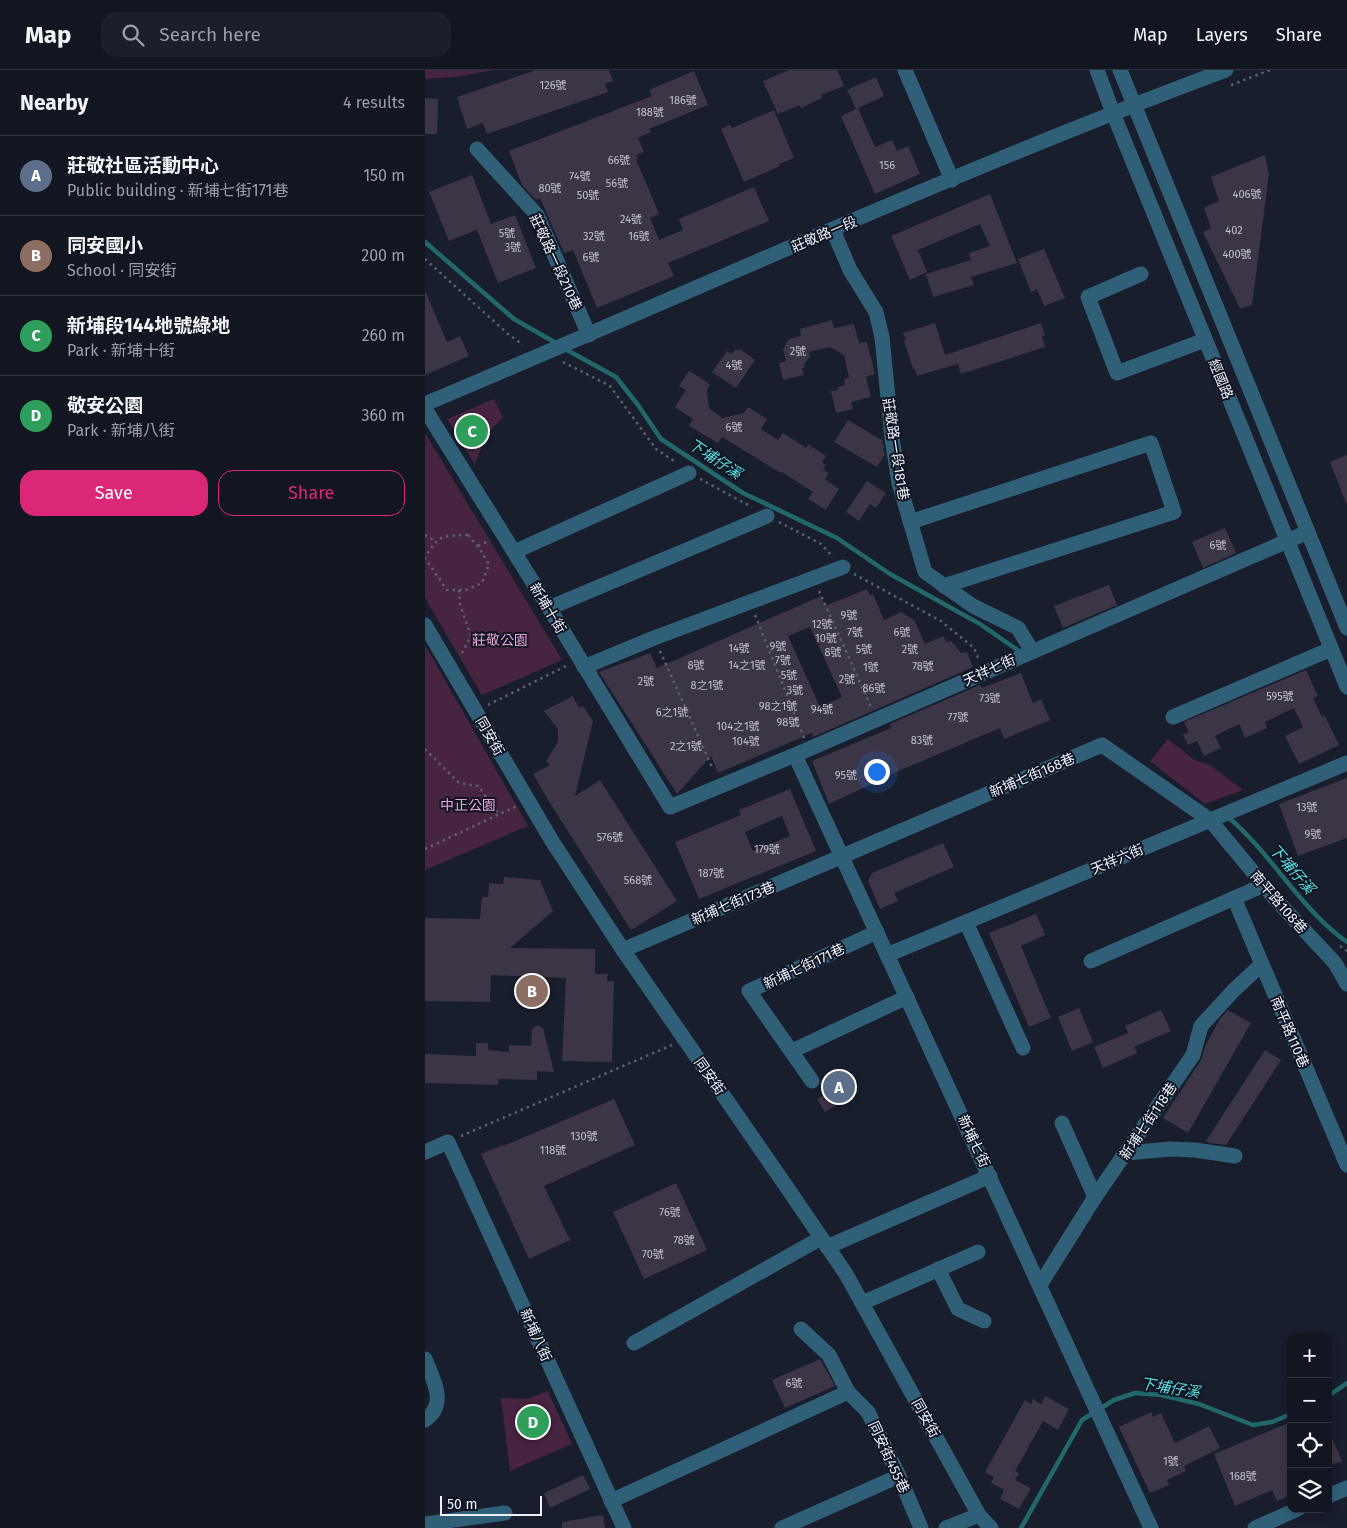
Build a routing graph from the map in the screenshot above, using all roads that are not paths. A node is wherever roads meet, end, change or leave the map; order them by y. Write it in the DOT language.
graph roads {
  1 [pos="905,70"];
  2 [pos="1097,70"];
  3 [pos="1120,70"];
  4 [pos="1226,70"];
  5 [pos="1133,105"];
  6 [pos="1113,113"];
  7 [pos="477,149"];
  8 [pos="952,180"];
  9 [pos="833,230"];
  10 [pos="1141,274"];
  11 [pos="584,337"];
  12 [pos="1205,340"];
  13 [pos="425,404"];
  14 [pos="425,409"];
  15 [pos="689,472"];
  16 [pos="767,516"];
  17 [pos="909,522"];
  18 [pos="1308,532"];
  19 [pos="1287,540"];
  20 [pos="514,552"];
  21 [pos="843,567"];
  22 [pos="944,586"];
  23 [pos="549,608"];
  24 [pos="425,625"];
  25 [pos="1347,628"];
  26 [pos="1331,649"];
  27 [pos="1025,654"];
  28 [pos="582,663"];
  29 [pos="1347,687"];
  30 [pos="1173,717"];
  31 [pos="802,752"];
  32 [pos="1347,763"];
  33 [pos="670,808"];
  34 [pos="1213,819"];
  35 [pos="842,856"];
  36 [pos="1263,885"];
  37 [pos="1234,898"];
  38 [pos="966,922"];
  39 [pos="877,932"];
  40 [pos="623,950"];
  41 [pos="887,955"];
  42 [pos="1091,961"];
  43 [pos="1261,965"];
  44 [pos="1347,984"];
  45 [pos="907,997"];
  46 [pos="1023,1048"];
  47 [pos="792,1051"];
  48 [pos="812,1081"];
  49 [pos="1062,1123"];
  50 [pos="425,1152"];
  51 [pos="1127,1153"];
  52 [pos="1235,1156"];
  53 [pos="1347,1165"];
  54 [pos="989,1176"];
  55 [pos="1095,1197"];
  56 [pos="824,1243"];
  57 [pos="978,1252"];
  58 [pos="938,1269"];
  59 [pos="1040,1285"];
  60 [pos="862,1303"];
  61 [pos="984,1320"];
  62 [pos="801,1329"];
  63 [pos="634,1343"];
  64 [pos="425,1359"];
  65 [pos="848,1392"];
  66 [pos="426,1419"];
  67 [pos="899,1476"];
  68 [pos="1347,1488"];
  69 [pos="1332,1494"];
  70 [pos="611,1501"];
  71 [pos="505,1513"];
  72 [pos="1293,1513"];
  73 [pos="979,1515"];
  74 [pos="1279,1523"];
  75 [pos="425,1524"];
  76 [pos="624,1528"];
  77 [pos="782,1528"];
  78 [pos="921,1528"];
  79 [pos="947,1528"];
  80 [pos="991,1528"];
  81 [pos="1151,1528"];
  82 [pos="1255,1528"];
  1 -- 8 [label="street"];
  2 -- 6 [label="street, 經國路"];
  3 -- 5 [label="street, 經國路"];
  4 -- 5 [label="street, 莊敬路一段"];
  5 -- 6 [label="street, 莊敬路一段"];
  5 -- 18 [label="street, 經國路"];
  6 -- 8 [label="street, 莊敬路一段"];
  6 -- 12 [label="street, 經國路"];
  7 -- 11 [label="street, 莊敬路一段210巷"];
  8 -- 9 [label="street, 莊敬路一段"];
  9 -- 11 [label="street, 莊敬路一段"];
  9 -- 17 [label="street, 莊敬路一段181巷"];
  10 -- 12 [label="street"];
  11 -- 13 [label="street, 莊敬路一段"];
  12 -- 19 [label="street, 經國路"];
  14 -- 20 [label="street, 新埔十街"];
  15 -- 20 [label="street"];
  16 -- 23 [label="street"];
  17 -- 22 [label="street, 莊敬路一段181巷"];
  17 -- 22 [label="street"];
  18 -- 19 [label="street, 天祥七街"];
  18 -- 25 [label="street, 經國路"];
  19 -- 26 [label="street, 經國路"];
  19 -- 27 [label="street, 天祥七街"];
  20 -- 23 [label="street, 新埔十街"];
  21 -- 28 [label="street"];
  22 -- 27 [label="street, 莊敬路一段181巷"];
  23 -- 28 [label="street, 新埔十街"];
  24 -- 40 [label="street, 同安街"];
  26 -- 29 [label="street, 經國路"];
  26 -- 30 [label="street"];
  27 -- 31 [label="street, 天祥七街"];
  28 -- 33 [label="street, 新埔十街"];
  31 -- 33 [label="street, 天祥七街"];
  31 -- 35 [label="street, 新埔七街"];
  32 -- 34 [label="street, 天祥六街"];
  34 -- 35 [label="street, 新埔七街168巷"];
  34 -- 36 [label="street, 南平路108巷"];
  34 -- 38 [label="street, 天祥六街"];
  35 -- 39 [label="street, 新埔七街"];
  35 -- 40 [label="street, 新埔七街173巷"];
  36 -- 37 [label="street"];
  36 -- 44 [label="street, 南平路108巷"];
  37 -- 42 [label="street"];
  37 -- 43 [label="street, 南平路110巷"];
  38 -- 41 [label="street, 天祥六街"];
  38 -- 46 [label="street"];
  39 -- 41 [label="street, 新埔七街"];
  39 -- 47 [label="street, 新埔七街171巷"];
  40 -- 56 [label="street, 同安街"];
  41 -- 45 [label="street, 新埔七街"];
  43 -- 51 [label="street, 新埔七街118巷"];
  43 -- 53 [label="street, 南平路110巷"];
  45 -- 47 [label="street"];
  45 -- 54 [label="street, 新埔七街"];
  47 -- 48 [label="street, 新埔七街171巷"];
  49 -- 55 [label="street"];
  50 -- 70 [label="street, 新埔八街"];
  51 -- 52 [label="street"];
  51 -- 55 [label="street, 新埔七街118巷"];
  54 -- 56 [label="street"];
  54 -- 59 [label="street, 新埔七街"];
  55 -- 59 [label="street, 新埔七街118巷"];
  56 -- 60 [label="street, 同安街"];
  56 -- 63 [label="street"];
  57 -- 58 [label="street"];
  58 -- 60 [label="street"];
  58 -- 61 [label="street"];
  59 -- 81 [label="street, 新埔七街"];
  60 -- 73 [label="street, 同安街"];
  62 -- 65 [label="street, 同安街455巷"];
  64 -- 66 [label="street"];
  65 -- 67 [label="street, 同安街455巷"];
  65 -- 70 [label="street"];
  67 -- 77 [label="street"];
  67 -- 78 [label="street, 同安街455巷"];
  68 -- 69 [label="street"];
  70 -- 76 [label="street, 新埔八街"];
  71 -- 75 [label="street"];
  72 -- 74 [label="street"];
  73 -- 79 [label="street"];
  73 -- 80 [label="street, 同安街"];
  74 -- 82 [label="street"];
}
